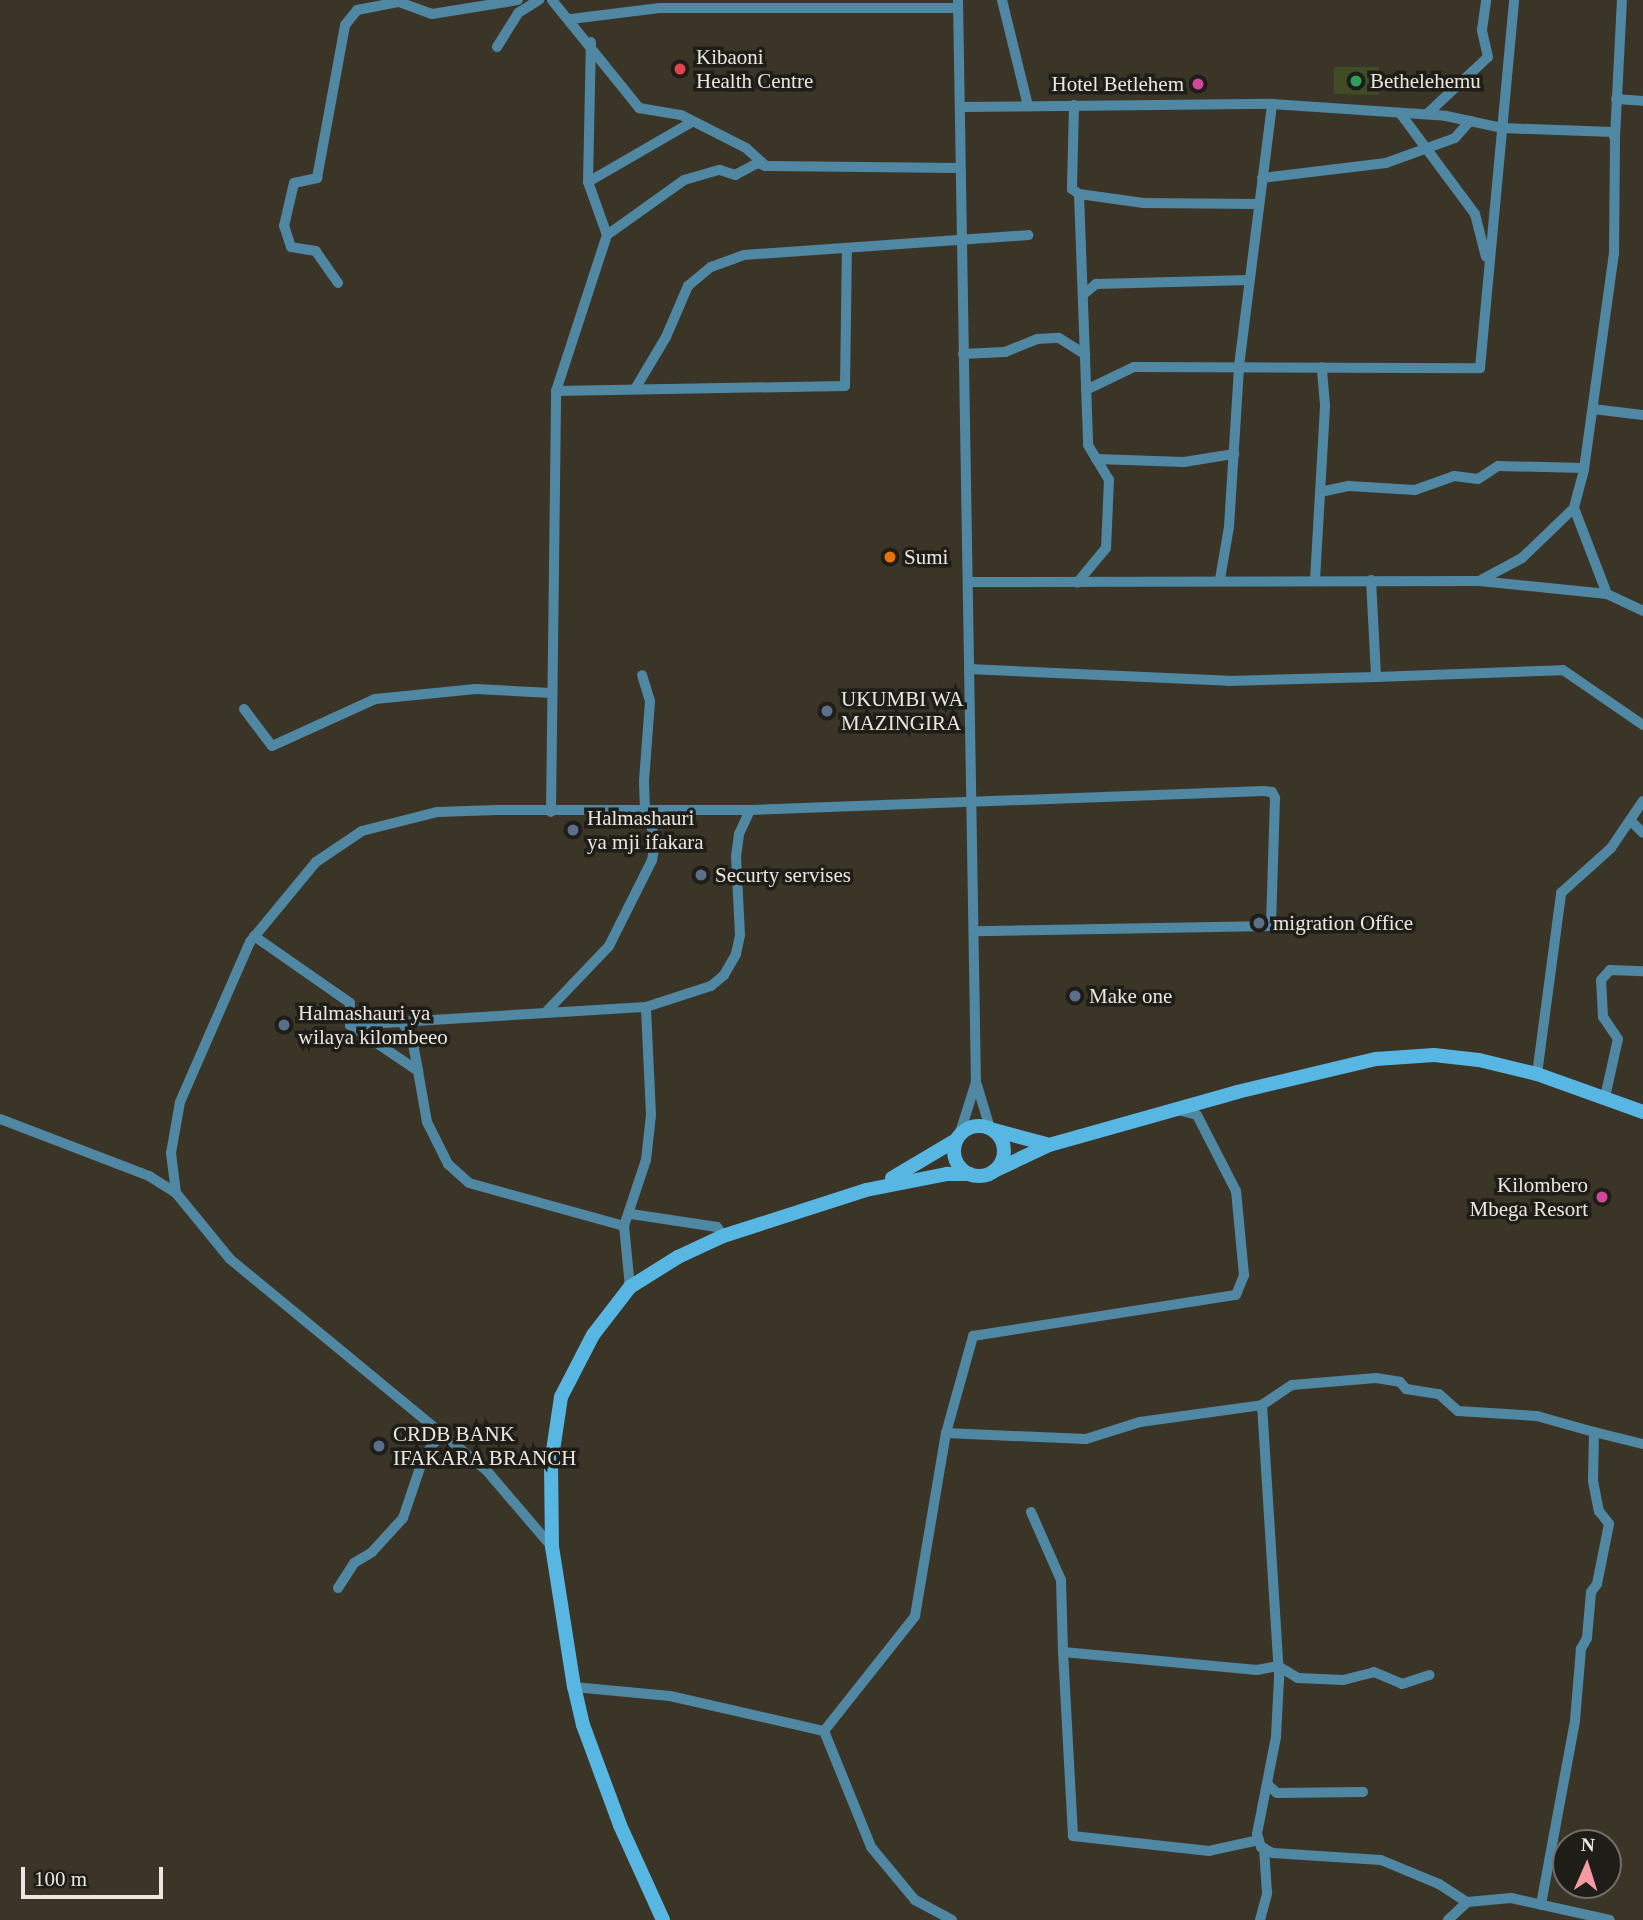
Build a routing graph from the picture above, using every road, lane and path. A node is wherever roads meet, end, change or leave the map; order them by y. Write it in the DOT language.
graph roads {
  1 [pos="518,0"];
  2 [pos="539,0"];
  3 [pos="552,0"];
  4 [pos="1002,0"];
  5 [pos="1486,0"];
  6 [pos="1514,0"];
  7 [pos="1622,0"];
  8 [pos="399,1"];
  9 [pos="659,4"];
  10 [pos="958,4"];
  11 [pos="572,19"];
  12 [pos="591,42"];
  13 [pos="497,47"];
  14 [pos="1616,99"];
  15 [pos="1643,101"];
  16 [pos="1272,104"];
  17 [pos="1074,105"];
  18 [pos="1028,106"];
  19 [pos="961,107"];
  20 [pos="1400,113"];
  21 [pos="1427,114"];
  22 [pos="1470,121"];
  23 [pos="692,122"];
  24 [pos="1502,128"];
  25 [pos="1615,140"];
  26 [pos="1423,148"];
  27 [pos="766,166"];
  28 [pos="960,168"];
  29 [pos="1262,178"];
  30 [pos="588,182"];
  31 [pos="1079,194"];
  32 [pos="1258,204"];
  33 [pos="607,235"];
  34 [pos="1028,236"];
  35 [pos="960,242"];
  36 [pos="847,248"];
  37 [pos="1488,259"];
  38 [pos="1249,280"];
  39 [pos="338,283"];
  40 [pos="1084,294"];
  41 [pos="962,354"];
  42 [pos="1085,354"];
  43 [pos="1239,366"];
  44 [pos="1322,367"];
  45 [pos="635,389"];
  46 [pos="1086,390"];
  47 [pos="556,391"];
  48 [pos="1593,410"];
  49 [pos="1643,415"];
  50 [pos="1234,454"];
  51 [pos="1096,460"];
  52 [pos="1115,462"];
  53 [pos="1584,468"];
  54 [pos="1107,476"];
  55 [pos="1320,492"];
  56 [pos="1574,508"];
  57 [pos="1220,579"];
  58 [pos="1315,580"];
  59 [pos="1371,580"];
  60 [pos="1479,581"];
  61 [pos="968,582"];
  62 [pos="1077,583"];
  63 [pos="1608,594"];
  64 [pos="1641,609"];
  65 [pos="969,669"];
  66 [pos="642,675"];
  67 [pos="1376,677"];
  68 [pos="551,693"];
  69 [pos="244,709"];
  70 [pos="1643,725"];
  71 [pos="970,801"];
  72 [pos="1643,801"];
  73 [pos="645,810"];
  74 [pos="750,810"];
  75 [pos="551,812"];
  76 [pos="1630,820"];
  77 [pos="1643,833"];
  78 [pos="974,931"];
  79 [pos="254,936"];
  80 [pos="1643,971"];
  81 [pos="646,1007"];
  82 [pos="546,1012"];
  83 [pos="399,1018"];
  84 [pos="350,1025"];
  85 [pos="418,1071"];
  86 [pos="1537,1073"];
  87 [pos="976,1083"];
  88 [pos="1605,1097"];
  89 [pos="1177,1110"];
  90 [pos="1643,1112"];
  91 [pos="0,1119"];
  92 [pos="992,1129"];
  93 [pos="957,1138"];
  94 [pos="1049,1145"];
  95 [pos="994,1171"];
  96 [pos="970,1174"];
  97 [pos="866,1190"];
  98 [pos="176,1193"];
  99 [pos="631,1214"];
  100 [pos="624,1226"];
  101 [pos="723,1236"];
  102 [pos="630,1287"];
  103 [pos="1262,1405"];
  104 [pos="1594,1432"];
  105 [pos="442,1433"];
  106 [pos="946,1433"];
  107 [pos="1643,1444"];
  108 [pos="1031,1512"];
  109 [pos="552,1547"];
  110 [pos="338,1588"];
  111 [pos="1063,1652"];
  112 [pos="1278,1666"];
  113 [pos="1430,1675"];
  114 [pos="574,1687"];
  115 [pos="824,1731"];
  116 [pos="1268,1784"];
  117 [pos="1363,1792"];
  118 [pos="1261,1844"];
  119 [pos="1467,1902"];
  120 [pos="1541,1905"];
  121 [pos="663,1920"];
  122 [pos="952,1920"];
  123 [pos="1260,1920"];
  124 [pos="1448,1920"];
  125 [pos="1610,1920"];
  1 -- 8 [label="street"];
  2 -- 13 [label="street"];
  3 -- 11 [label="street"];
  4 -- 18 [label="street"];
  5 -- 21 [label="street"];
  6 -- 24 [label="street"];
  7 -- 14 [label="street"];
  8 -- 39 [label="street"];
  9 -- 10 [label="street"];
  9 -- 11 [label="street"];
  10 -- 19 [label="street"];
  11 -- 12 [label="street"];
  12 -- 23 [label="street"];
  12 -- 30 [label="street"];
  14 -- 15 [label="street"];
  14 -- 25 [label="street"];
  16 -- 17 [label="street"];
  16 -- 20 [label="street"];
  16 -- 29 [label="street"];
  17 -- 18 [label="street"];
  17 -- 31 [label="street"];
  18 -- 19 [label="street"];
  19 -- 28 [label="street"];
  20 -- 21 [label="street"];
  20 -- 26 [label="street"];
  21 -- 22 [label="street"];
  22 -- 24 [label="street"];
  22 -- 26 [label="street"];
  23 -- 27 [label="street"];
  23 -- 30 [label="street"];
  24 -- 25 [label="street"];
  24 -- 37 [label="street"];
  25 -- 48 [label="street"];
  26 -- 29 [label="street"];
  26 -- 37 [label="street"];
  27 -- 28 [label="street"];
  27 -- 33 [label="street"];
  28 -- 35 [label="street"];
  29 -- 32 [label="street"];
  30 -- 33 [label="street"];
  31 -- 32 [label="street"];
  31 -- 40 [label="street"];
  32 -- 38 [label="street"];
  33 -- 47 [label="street"];
  34 -- 35 [label="street"];
  35 -- 36 [label="street"];
  35 -- 41 [label="street"];
  36 -- 45 [label="street"];
  36 -- 45 [label="street"];
  37 -- 44 [label="street"];
  38 -- 40 [label="street"];
  38 -- 43 [label="street"];
  40 -- 42 [label="street"];
  41 -- 42 [label="street"];
  41 -- 61 [label="street"];
  42 -- 46 [label="street"];
  43 -- 44 [label="street"];
  43 -- 46 [label="street"];
  43 -- 50 [label="street"];
  44 -- 55 [label="street"];
  45 -- 47 [label="street"];
  46 -- 51 [label="street"];
  47 -- 68 [label="street"];
  48 -- 49 [label="street"];
  48 -- 53 [label="street"];
  50 -- 52 [label="street"];
  50 -- 57 [label="street"];
  51 -- 52 [label="street"];
  51 -- 54 [label="street"];
  52 -- 54 [label="street"];
  53 -- 55 [label="street"];
  53 -- 56 [label="street"];
  54 -- 62 [label="street"];
  55 -- 58 [label="street"];
  56 -- 60 [label="street"];
  56 -- 63 [label="street"];
  57 -- 58 [label="street"];
  57 -- 62 [label="street"];
  58 -- 59 [label="street"];
  59 -- 60 [label="street"];
  59 -- 67 [label="street"];
  60 -- 63 [label="street"];
  61 -- 62 [label="street"];
  61 -- 65 [label="street"];
  63 -- 64 [label="street"];
  65 -- 67 [label="street"];
  65 -- 71 [label="street"];
  66 -- 73 [label="street"];
  67 -- 70 [label="street"];
  68 -- 69 [label="street"];
  68 -- 75 [label="street"];
  71 -- 74 [label="street"];
  71 -- 78 [label="street"];
  71 -- 78 [label="street"];
  72 -- 76 [label="street"];
  73 -- 74 [label="street"];
  73 -- 75 [label="street"];
  73 -- 82 [label="street"];
  74 -- 81 [label="street"];
  75 -- 79 [label="street"];
  76 -- 77 [label="street"];
  76 -- 86 [label="street"];
  78 -- 87 [label="street"];
  79 -- 84 [label="street"];
  79 -- 98 [label="street"];
  80 -- 88 [label="street"];
  81 -- 82 [label="street"];
  81 -- 99 [label="street"];
  82 -- 83 [label="street"];
  83 -- 84 [label="street"];
  83 -- 85 [label="street"];
  84 -- 85 [label="street"];
  85 -- 100 [label="street"];
  86 -- 88 [label="main road"];
  86 -- 89 [label="main road"];
  87 -- 92 [label="street"];
  87 -- 93 [label="street"];
  88 -- 90 [label="main road"];
  89 -- 94 [label="main road"];
  89 -- 106 [label="street"];
  91 -- 98 [label="street"];
  92 -- 93 [label="main road"];
  92 -- 94 [label="main road"];
  92 -- 95 [label="main road"];
  93 -- 96 [label="main road"];
  93 -- 97 [label="main road"];
  94 -- 95 [label="main road"];
  95 -- 96 [label="main road"];
  96 -- 97 [label="main road"];
  97 -- 101 [label="main road"];
  98 -- 105 [label="street"];
  99 -- 100 [label="street"];
  99 -- 101 [label="street"];
  100 -- 102 [label="street"];
  101 -- 102 [label="main road"];
  102 -- 109 [label="main road"];
  103 -- 104 [label="street"];
  103 -- 106 [label="street"];
  103 -- 112 [label="street"];
  104 -- 107 [label="street"];
  104 -- 120 [label="street"];
  105 -- 109 [label="street"];
  105 -- 110 [label="street"];
  106 -- 115 [label="street"];
  108 -- 111 [label="street"];
  109 -- 114 [label="main road"];
  111 -- 112 [label="street"];
  111 -- 118 [label="street"];
  112 -- 113 [label="street"];
  112 -- 116 [label="street"];
  114 -- 115 [label="street"];
  114 -- 121 [label="main road"];
  115 -- 122 [label="street"];
  116 -- 117 [label="street"];
  116 -- 118 [label="street"];
  118 -- 119 [label="street"];
  118 -- 123 [label="street"];
  119 -- 120 [label="street"];
  119 -- 124 [label="street"];
  120 -- 125 [label="street"];
}
